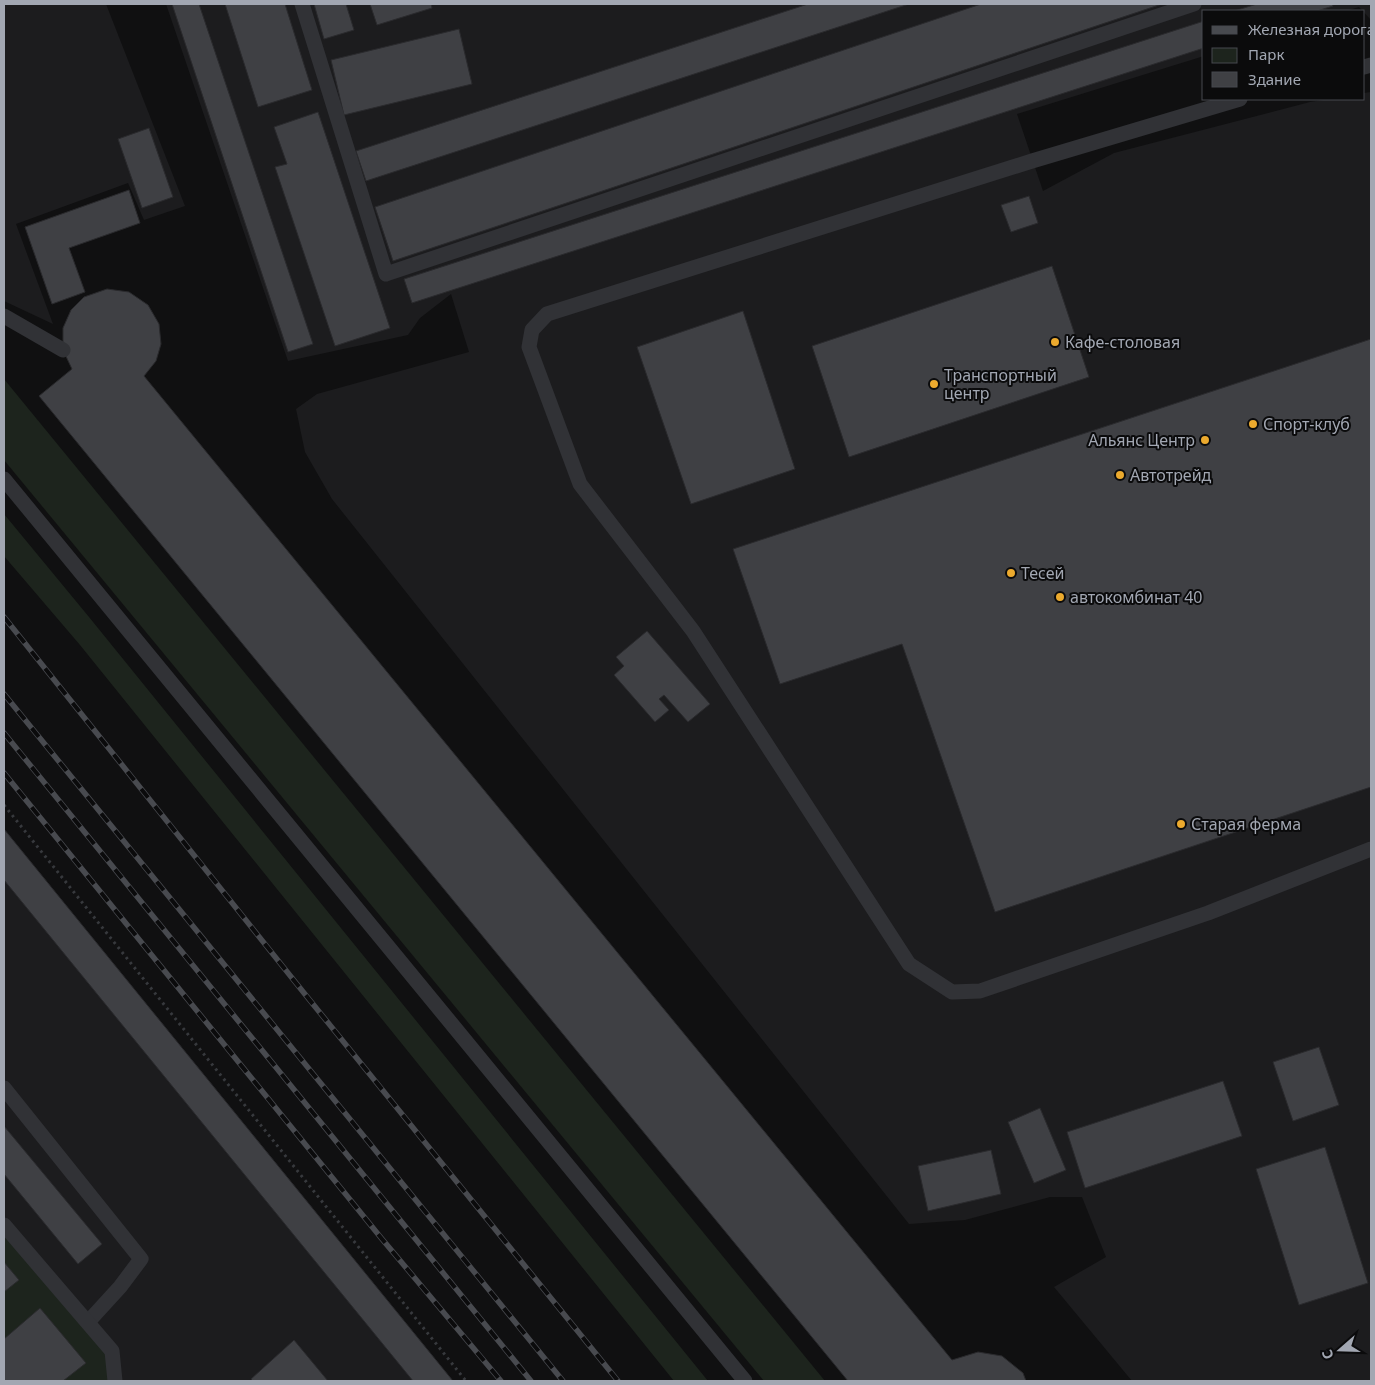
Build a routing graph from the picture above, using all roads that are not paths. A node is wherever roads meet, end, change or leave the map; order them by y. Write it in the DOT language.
graph roads {
  1 [pos="302,4"];
  2 [pos="1194,4"];
  3 [pos="1237,100"];
  4 [pos="4,316"];
  5 [pos="63,350"];
  6 [pos="4,479"];
  7 [pos="1371,849"];
  8 [pos="4,1088"];
  9 [pos="4,1226"];
  10 [pos="88,1322"];
  11 [pos="115,1381"];
  12 [pos="745,1381"];
  1 -- 2 [label="lane"];
  3 -- 7 [label="lane"];
  4 -- 5 [label="lane"];
  6 -- 12 [label="lane"];
  8 -- 10 [label="lane"];
  9 -- 10 [label="lane"];
  10 -- 11 [label="lane"];
}
